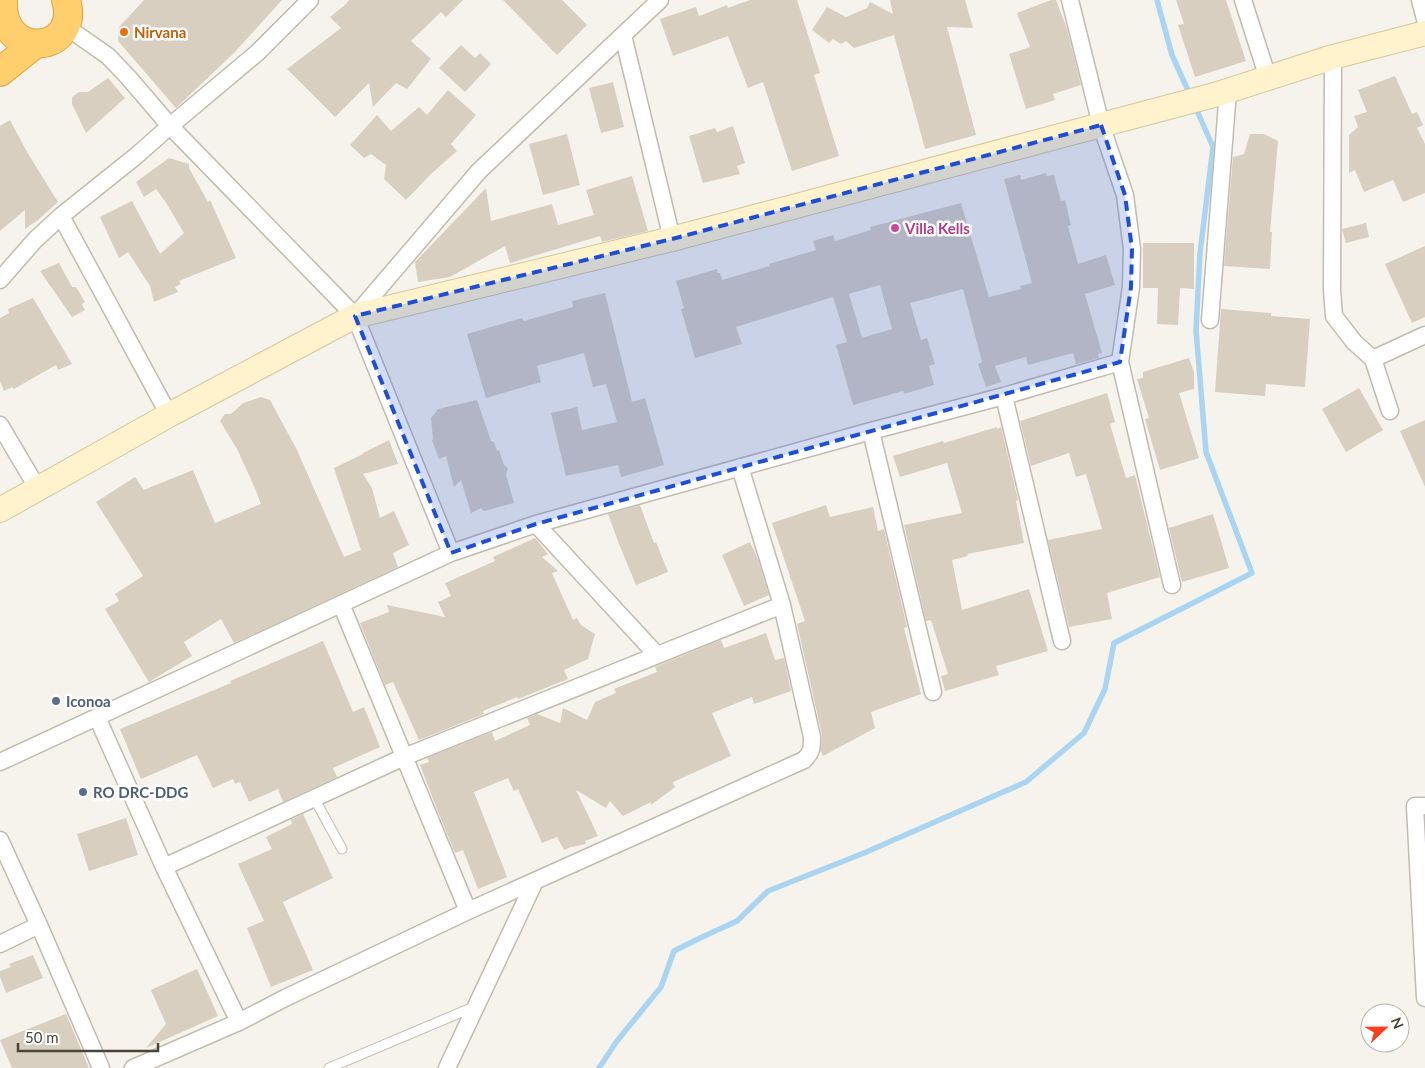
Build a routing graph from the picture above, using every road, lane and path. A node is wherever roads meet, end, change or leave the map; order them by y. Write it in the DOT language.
graph roads {
  1 [pos="310,0"];
  2 [pos="660,0"];
  3 [pos="1070,0"];
  4 [pos="1243,0"];
  5 [pos="1420,0"];
  6 [pos="2,8"];
  7 [pos="71,11"];
  8 [pos="1425,19"];
  9 [pos="1425,33"];
  10 [pos="622,35"];
  11 [pos="35,44"];
  12 [pos="1333,57"];
  13 [pos="0,72"];
  14 [pos="1268,78"];
  15 [pos="1223,92"];
  16 [pos="1101,125"];
  17 [pos="170,126"];
  18 [pos="61,216"];
  19 [pos="672,239"];
  20 [pos="0,280"];
  21 [pos="356,316"];
  22 [pos="1210,320"];
  23 [pos="1425,335"];
  24 [pos="1373,358"];
  25 [pos="1120,362"];
  26 [pos="1004,396"];
  27 [pos="1390,411"];
  28 [pos="169,415"];
  29 [pos="0,425"];
  30 [pos="871,430"];
  31 [pos="740,467"];
  32 [pos="38,489"];
  33 [pos="0,510"];
  34 [pos="536,524"];
  35 [pos="451,553"];
  36 [pos="1172,585"];
  37 [pos="341,604"];
  38 [pos="782,605"];
  39 [pos="1062,641"];
  40 [pos="657,655"];
  41 [pos="933,692"];
  42 [pos="97,717"];
  43 [pos="404,756"];
  44 [pos="0,762"];
  45 [pos="314,798"];
  46 [pos="1425,806"];
  47 [pos="0,840"];
  48 [pos="342,848"];
  49 [pos="164,867"];
  50 [pos="535,881"];
  51 [pos="468,911"];
  52 [pos="1423,917"];
  53 [pos="39,925"];
  54 [pos="0,944"];
  55 [pos="1425,998"];
  56 [pos="476,1006"];
  57 [pos="239,1022"];
  58 [pos="101,1068"];
  59 [pos="134,1068"];
  60 [pos="330,1068"];
  61 [pos="447,1068"];
  1 -- 17 [label="street"];
  2 -- 10 [label="street"];
  3 -- 16 [label="street"];
  4 -- 14 [label="street"];
  5 -- 8 [label="street"];
  6 -- 11 [label="highway"];
  7 -- 11 [label="highway"];
  7 -- 17 [label="street"];
  9 -- 12 [label="street"];
  10 -- 19 [label="street"];
  10 -- 21 [label="street"];
  11 -- 13 [label="highway"];
  12 -- 14 [label="street"];
  12 -- 24 [label="street"];
  14 -- 15 [label="street"];
  15 -- 16 [label="street"];
  15 -- 22 [label="street"];
  16 -- 19 [label="street"];
  16 -- 25 [label="street"];
  17 -- 18 [label="street"];
  17 -- 21 [label="street"];
  18 -- 20 [label="street"];
  18 -- 28 [label="street"];
  19 -- 21 [label="street"];
  21 -- 28 [label="street"];
  21 -- 35 [label="street"];
  23 -- 24 [label="street"];
  24 -- 27 [label="street"];
  25 -- 26 [label="street"];
  25 -- 36 [label="street"];
  26 -- 30 [label="street"];
  26 -- 39 [label="street"];
  28 -- 32 [label="street"];
  29 -- 32 [label="street"];
  30 -- 31 [label="street"];
  30 -- 41 [label="street"];
  31 -- 34 [label="street"];
  31 -- 38 [label="street"];
  32 -- 33 [label="street"];
  34 -- 35 [label="street"];
  34 -- 40 [label="street"];
  35 -- 37 [label="street"];
  37 -- 42 [label="street"];
  37 -- 43 [label="street"];
  38 -- 40 [label="street"];
  38 -- 50 [label="street"];
  40 -- 43 [label="street"];
  42 -- 44 [label="street"];
  42 -- 49 [label="street"];
  43 -- 45 [label="street"];
  43 -- 51 [label="street"];
  45 -- 48 [label="lane"];
  45 -- 49 [label="street"];
  46 -- 52 [label="street"];
  47 -- 53 [label="street"];
  49 -- 57 [label="street"];
  50 -- 51 [label="street"];
  50 -- 56 [label="street"];
  51 -- 57 [label="street"];
  52 -- 55 [label="street"];
  53 -- 54 [label="street"];
  53 -- 58 [label="street"];
  56 -- 60 [label="lane"];
  56 -- 61 [label="street"];
  57 -- 59 [label="street"];
}
